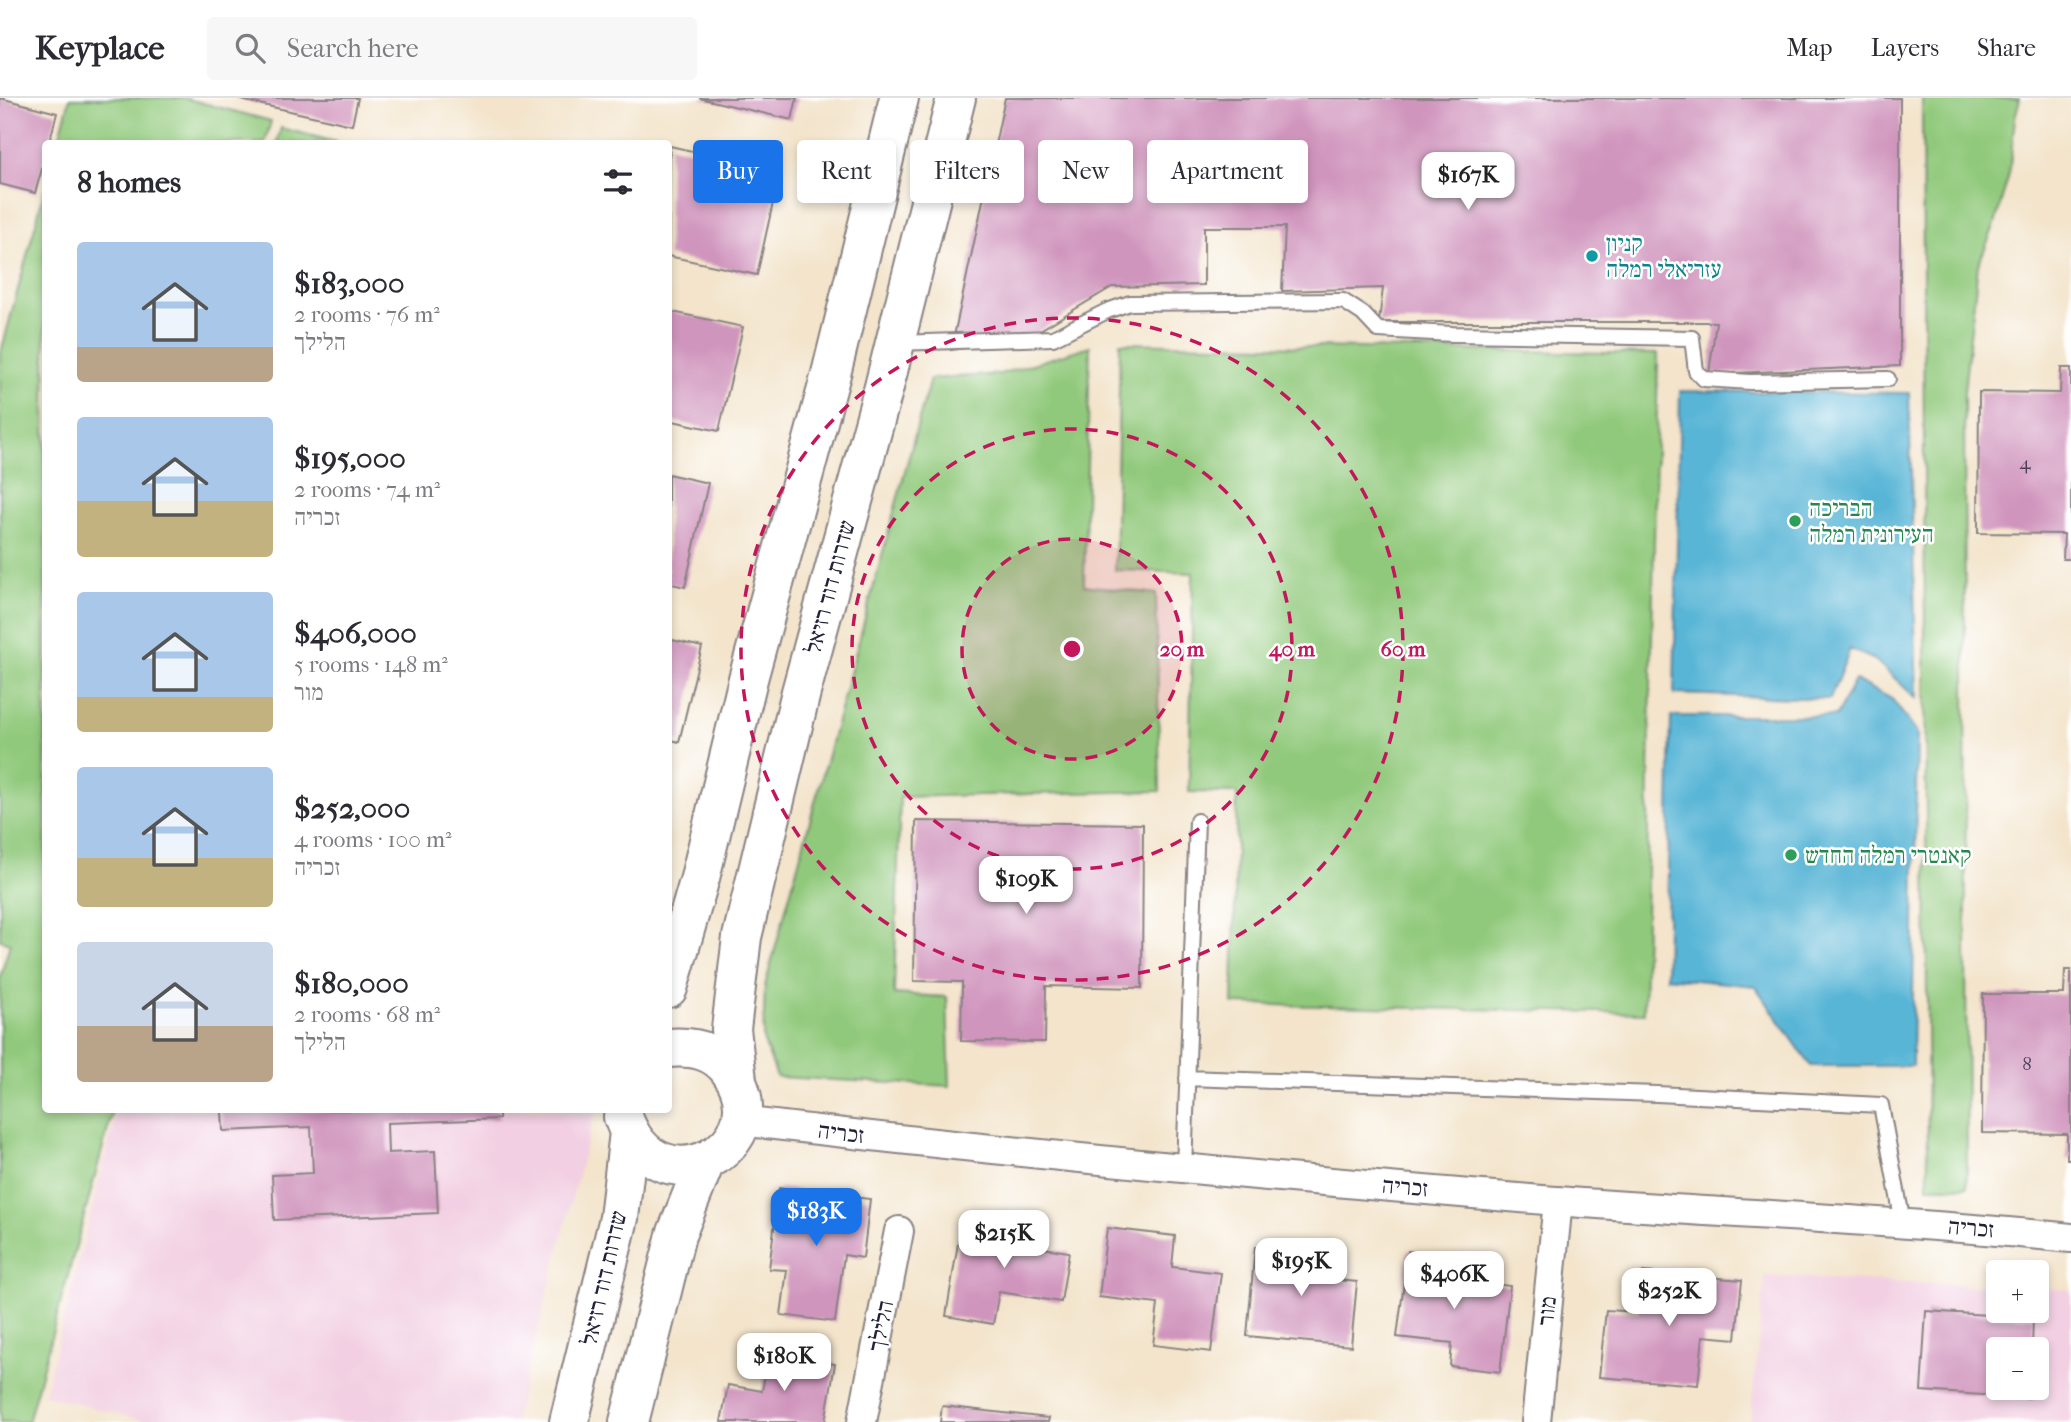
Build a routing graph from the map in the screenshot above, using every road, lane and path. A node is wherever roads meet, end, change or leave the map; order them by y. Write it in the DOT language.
graph roads {
  1 [pos="899,98"];
  2 [pos="956,98"];
  3 [pos="895,343"];
  4 [pos="1888,379"];
  5 [pos="1197,821"];
  6 [pos="672,974"];
  7 [pos="672,1048"];
  8 [pos="1187,1078"];
  9 [pos="737,1080"];
  10 [pos="626,1121"];
  11 [pos="741,1121"];
  12 [pos="705,1162"];
  13 [pos="1184,1168"];
  14 [pos="1558,1201"];
  15 [pos="1903,1223"];
  16 [pos="899,1231"];
  17 [pos="2071,1238"];
  18 [pos="569,1422"];
  19 [pos="629,1422"];
  20 [pos="862,1422"];
  21 [pos="1536,1422"];
  1 -- 6 [label="main road"];
  2 -- 3 [label="main road, שדרות דוד רזיאל"];
  3 -- 4 [label="lane"];
  3 -- 9 [label="main road, שדרות דוד רזיאל"];
  5 -- 8 [label="lane"];
  7 -- 9 [label="main road"];
  8 -- 13 [label="lane"];
  8 -- 15 [label="lane"];
  9 -- 11 [label="main road, שדרות דוד רזיאל"];
  10 -- 12 [label="main road"];
  10 -- 18 [label="main road, שדרות דוד רזיאל"];
  11 -- 12 [label="main road"];
  11 -- 13 [label="street, זכריה"];
  12 -- 19 [label="main road"];
  13 -- 14 [label="street, זכריה"];
  14 -- 15 [label="street, זכריה"];
  14 -- 21 [label="street, מור"];
  15 -- 17 [label="street, זכריה"];
  16 -- 20 [label="street, הלילך"];
}
